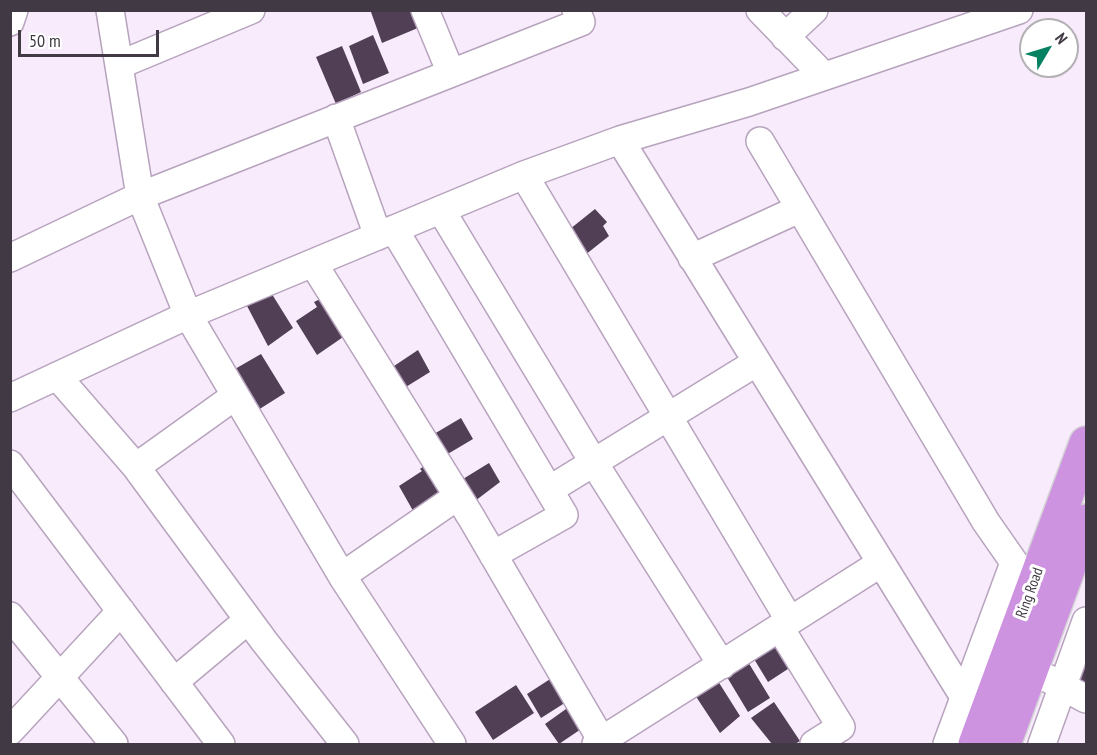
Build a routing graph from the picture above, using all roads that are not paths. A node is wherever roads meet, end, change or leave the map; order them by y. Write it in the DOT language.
graph roads {
  1 [pos="14,10"];
  2 [pos="110,10"];
  3 [pos="251,10"];
  4 [pos="425,10"];
  5 [pos="576,10"];
  6 [pos="760,10"];
  7 [pos="814,10"];
  8 [pos="1019,10"];
  9 [pos="222,16"];
  10 [pos="10,22"];
  11 [pos="785,37"];
  12 [pos="118,65"];
  13 [pos="451,73"];
  14 [pos="824,76"];
  15 [pos="336,118"];
  16 [pos="620,140"];
  17 [pos="760,141"];
  18 [pos="524,175"];
  19 [pos="140,196"];
  20 [pos="800,209"];
  21 [pos="441,210"];
  22 [pos="386,232"];
  23 [pos="10,258"];
  24 [pos="692,258"];
  25 [pos="313,263"];
  26 [pos="188,315"];
  27 [pos="757,363"];
  28 [pos="57,376"];
  29 [pos="235,396"];
  30 [pos="10,398"];
  31 [pos="669,418"];
  32 [pos="1086,443"];
  33 [pos="594,463"];
  34 [pos="10,464"];
  35 [pos="136,467"];
  36 [pos="549,490"];
  37 [pos="458,496"];
  38 [pos="1086,520"];
  39 [pos="493,555"];
  40 [pos="881,563"];
  41 [pos="1023,575"];
  42 [pos="342,576"];
  43 [pos="121,611"];
  44 [pos="10,616"];
  45 [pos="248,620"];
  46 [pos="1086,621"];
  47 [pos="785,624"];
  48 [pos="722,665"];
  49 [pos="1032,671"];
  50 [pos="60,677"];
  51 [pos="174,682"];
  52 [pos="1075,693"];
  53 [pos="964,698"];
  54 [pos="10,731"];
  55 [pos="839,736"];
  56 [pos="987,738"];
  57 [pos="610,740"];
  58 [pos="114,744"];
  59 [pos="221,744"];
  60 [pos="345,744"];
  61 [pos="452,744"];
  62 [pos="814,744"];
  63 [pos="946,744"];
  64 [pos="1042,744"];
  1 -- 10 [label="street"];
  2 -- 12 [label="street"];
  3 -- 9 [label="street"];
  4 -- 13 [label="street"];
  5 -- 13 [label="street"];
  6 -- 11 [label="street"];
  7 -- 11 [label="street"];
  8 -- 14 [label="street"];
  9 -- 12 [label="street"];
  11 -- 14 [label="street"];
  12 -- 19 [label="street"];
  13 -- 15 [label="street"];
  14 -- 16 [label="street"];
  15 -- 19 [label="street"];
  15 -- 22 [label="street"];
  16 -- 18 [label="street"];
  16 -- 24 [label="street"];
  17 -- 20 [label="street"];
  18 -- 21 [label="street"];
  18 -- 31 [label="street"];
  19 -- 23 [label="street"];
  19 -- 26 [label="street"];
  20 -- 24 [label="street"];
  20 -- 41 [label="street"];
  21 -- 22 [label="street"];
  21 -- 33 [label="street"];
  22 -- 25 [label="street"];
  22 -- 36 [label="street"];
  24 -- 27 [label="street"];
  25 -- 26 [label="street"];
  25 -- 37 [label="street"];
  26 -- 28 [label="street"];
  26 -- 29 [label="street"];
  27 -- 31 [label="street"];
  27 -- 40 [label="street"];
  28 -- 30 [label="street"];
  28 -- 35 [label="street"];
  29 -- 35 [label="street"];
  29 -- 42 [label="street"];
  31 -- 33 [label="street"];
  31 -- 47 [label="street"];
  32 -- 41 [label="highway, Ring Road"];
  33 -- 36 [label="street"];
  33 -- 48 [label="street"];
  34 -- 43 [label="street"];
  35 -- 45 [label="street"];
  36 -- 39 [label="street"];
  37 -- 39 [label="street"];
  37 -- 42 [label="street"];
  38 -- 49 [label="highway, Ring Road"];
  39 -- 57 [label="street"];
  40 -- 47 [label="street"];
  40 -- 53 [label="street"];
  41 -- 53 [label="street"];
  41 -- 56 [label="highway, Ring Road"];
  42 -- 61 [label="street"];
  43 -- 50 [label="street"];
  43 -- 51 [label="street"];
  44 -- 50 [label="street"];
  45 -- 51 [label="street"];
  45 -- 60 [label="street"];
  46 -- 52 [label="street"];
  47 -- 48 [label="street"];
  47 -- 55 [label="street"];
  48 -- 57 [label="street"];
  49 -- 52 [label="street"];
  49 -- 56 [label="highway, Ring Road"];
  50 -- 54 [label="street"];
  50 -- 58 [label="street"];
  51 -- 59 [label="street"];
  52 -- 64 [label="street"];
  53 -- 56 [label="street"];
  53 -- 63 [label="street"];
  55 -- 62 [label="street"];
}
